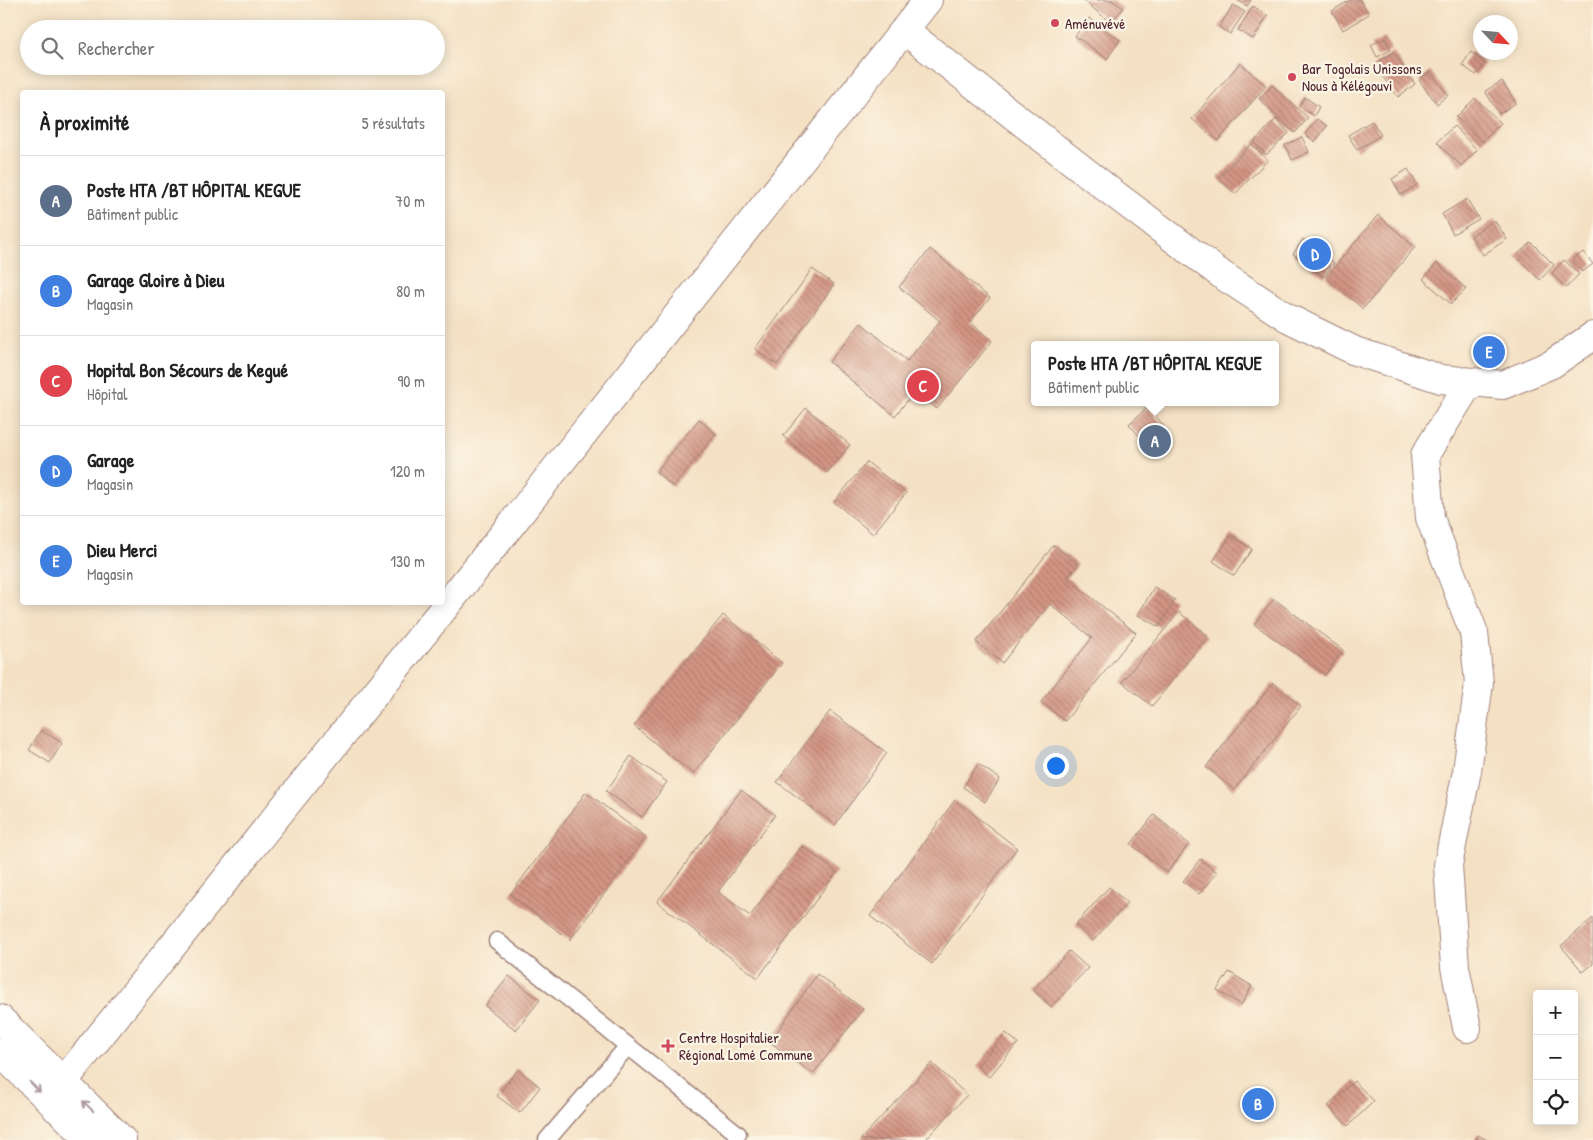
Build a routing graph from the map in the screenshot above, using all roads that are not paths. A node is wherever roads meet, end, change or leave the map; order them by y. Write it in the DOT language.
graph roads {
  1 [pos="928,0"];
  2 [pos="904,30"];
  3 [pos="1593,336"];
  4 [pos="1470,382"];
  5 [pos="497,941"];
  6 [pos="0,1019"];
  7 [pos="1467,1028"];
  8 [pos="628,1046"];
  9 [pos="0,1052"];
  10 [pos="63,1082"];
  11 [pos="56,1108"];
  12 [pos="738,1134"];
  13 [pos="90,1140"];
  14 [pos="122,1140"];
  15 [pos="547,1140"];
  1 -- 2 [label="main road"];
  2 -- 4 [label="main road"];
  2 -- 10 [label="main road"];
  3 -- 4 [label="main road"];
  4 -- 7 [label="main road"];
  5 -- 8 [label="lane"];
  6 -- 10 [label="main road"];
  8 -- 12 [label="lane"];
  8 -- 15 [label="lane"];
  9 -- 11 [label="main road, one-way"];
  10 -- 11 [label="main road"];
  14 -- 10 [label="main road, one-way"];
  11 -- 13 [label="main road"];
}
